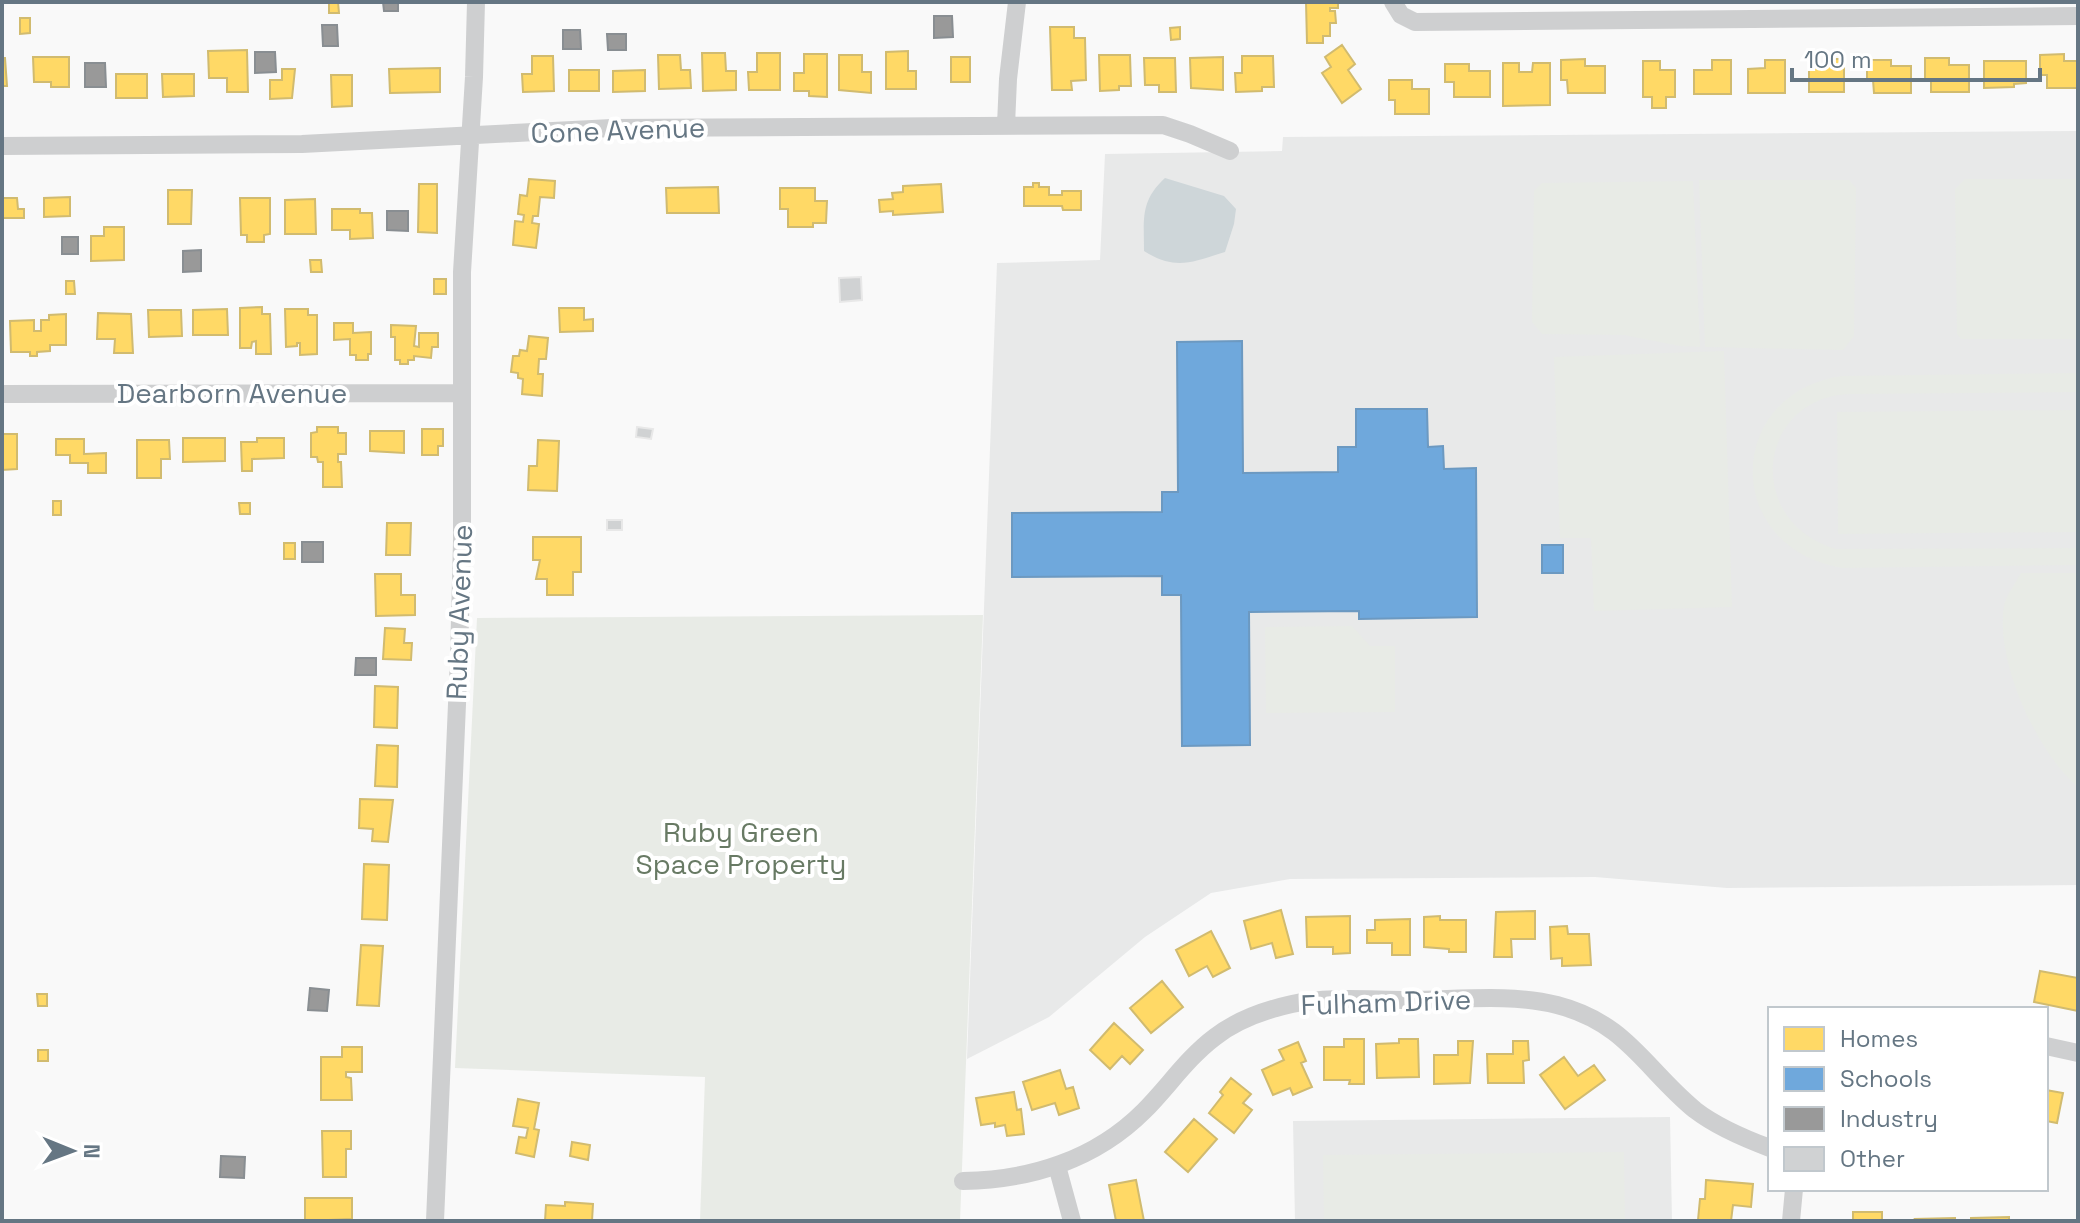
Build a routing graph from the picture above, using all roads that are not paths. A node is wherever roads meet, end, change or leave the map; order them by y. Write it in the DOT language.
graph roads {
  1 [pos="476,2"];
  2 [pos="1017,2"];
  3 [pos="1397,9"];
  4 [pos="1882,10"];
  5 [pos="2078,16"];
  6 [pos="1006,125"];
  7 [pos="470,137"];
  8 [pos="2,146"];
  9 [pos="1230,151"];
  10 [pos="462,393"];
  11 [pos="2,394"];
  12 [pos="2048,1046"];
  13 [pos="2078,1053"];
  14 [pos="1768,1147"];
  15 [pos="1057,1166"];
  16 [pos="963,1181"];
  17 [pos="1794,1191"];
  18 [pos="435,1221"];
  19 [pos="1072,1221"];
  20 [pos="1791,1221"];
  1 -- 7 [label="street, Ruby Avenue"];
  2 -- 6 [label="street"];
  3 -- 4 [label="street"];
  4 -- 5 [label="street"];
  6 -- 7 [label="street, Cone Avenue"];
  6 -- 9 [label="street, Cone Avenue"];
  7 -- 8 [label="street, Cone Avenue"];
  7 -- 10 [label="street, Ruby Avenue"];
  10 -- 11 [label="street, Dearborn Avenue"];
  10 -- 18 [label="street, Ruby Avenue"];
  12 -- 13 [label="street"];
  14 -- 15 [label="street, Fulham Drive"];
  15 -- 16 [label="street, Fulham Drive"];
  15 -- 19 [label="street"];
  17 -- 20 [label="street"];
}
